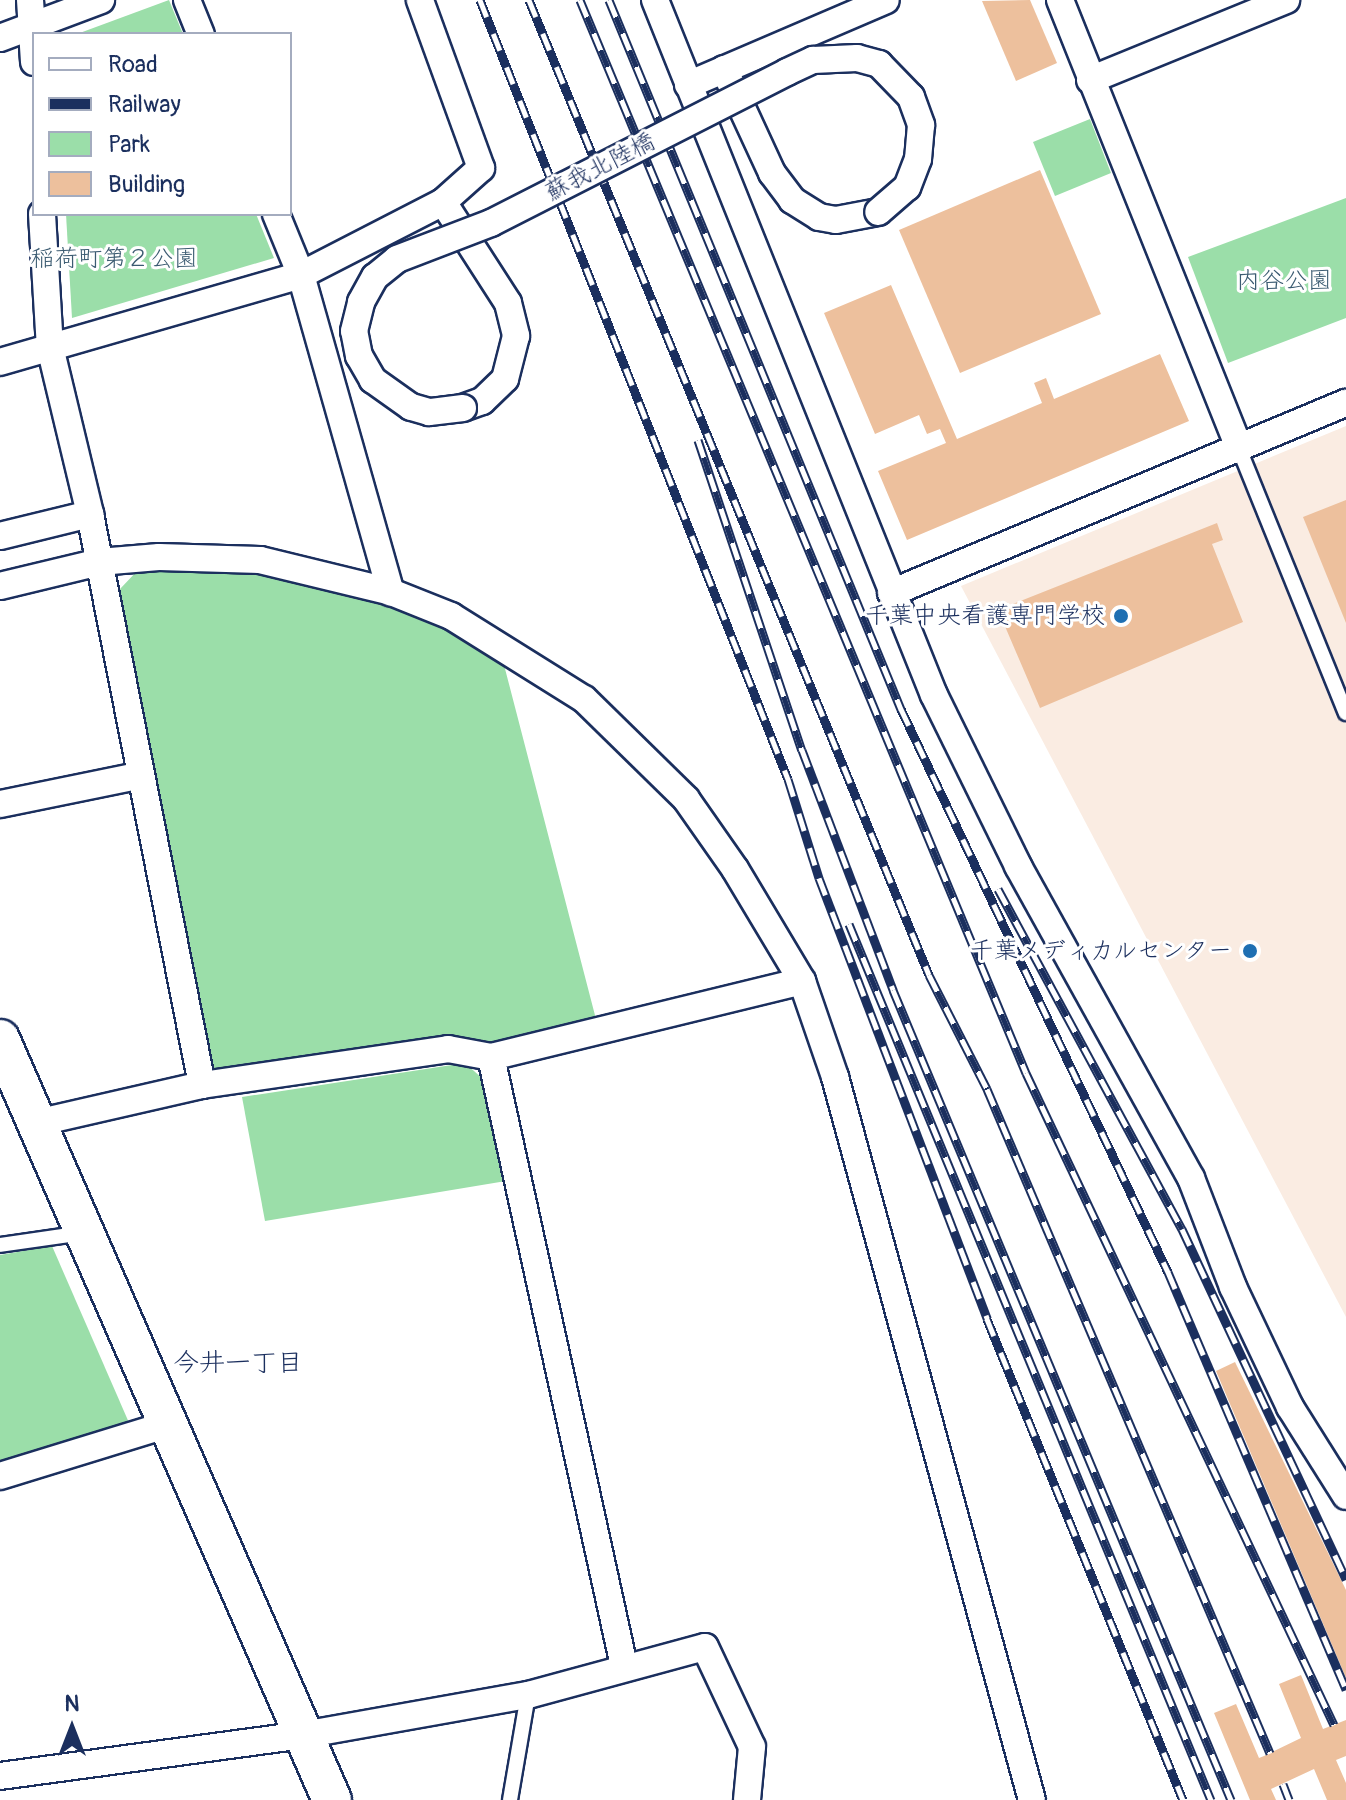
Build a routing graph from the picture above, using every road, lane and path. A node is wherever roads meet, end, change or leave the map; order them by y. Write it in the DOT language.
graph roads {
  1 [pos="30,0"];
  2 [pos="101,0"];
  3 [pos="187,0"];
  4 [pos="420,0"];
  5 [pos="655,0"];
  6 [pos="886,0"];
  7 [pos="1060,0"];
  8 [pos="1286,0"];
  9 [pos="32,28"];
  10 [pos="32,32"];
  11 [pos="200,32"];
  12 [pos="0,38"];
  13 [pos="724,69"];
  14 [pos="1090,80"];
  15 [pos="688,85"];
  16 [pos="443,202"];
  17 [pos="42,216"];
  18 [pos="277,216"];
  19 [pos="301,275"];
  20 [pos="50,347"];
  21 [pos="0,362"];
  22 [pos="1346,403"];
  23 [pos="1238,446"];
  24 [pos="90,514"];
  25 [pos="0,536"];
  26 [pos="99,562"];
  27 [pos="0,586"];
  28 [pos="391,592"];
  29 [pos="891,593"];
  30 [pos="1346,713"];
  31 [pos="138,776"];
  32 [pos="0,804"];
  33 [pos="802,981"];
  34 [pos="0,1039"];
  35 [pos="491,1057"];
  36 [pos="202,1085"];
  37 [pos="36,1123"];
  38 [pos="83,1233"];
  39 [pos="0,1245"];
  40 [pos="169,1424"];
  41 [pos="0,1476"];
  42 [pos="1346,1496"];
  43 [pos="624,1666"];
  44 [pos="528,1695"];
  45 [pos="303,1735"];
  46 [pos="0,1776"];
  47 [pos="332,1800"];
  48 [pos="510,1800"];
  49 [pos="747,1800"];
  50 [pos="1032,1800"];
  1 -- 9 [label="street"];
  2 -- 9 [label="street"];
  3 -- 11 [label="street"];
  4 -- 16 [label="street"];
  5 -- 15 [label="street"];
  6 -- 13 [label="street"];
  7 -- 14 [label="street"];
  8 -- 14 [label="street"];
  9 -- 10 [label="street"];
  9 -- 12 [label="street"];
  13 -- 15 [label="street"];
  13 -- 16 [label="street, 蘇我北陸橋, bridge"];
  14 -- 23 [label="street"];
  15 -- 29 [label="street"];
  16 -- 19 [label="street"];
  17 -- 20 [label="street"];
  18 -- 19 [label="street"];
  19 -- 20 [label="street"];
  19 -- 28 [label="street"];
  20 -- 21 [label="street"];
  20 -- 24 [label="street"];
  22 -- 23 [label="street"];
  23 -- 29 [label="street"];
  23 -- 30 [label="lane"];
  24 -- 25 [label="street"];
  24 -- 26 [label="street"];
  26 -- 27 [label="street"];
  26 -- 28 [label="street"];
  26 -- 31 [label="street"];
  28 -- 33 [label="street"];
  29 -- 42 [label="street"];
  31 -- 32 [label="street"];
  31 -- 36 [label="street"];
  33 -- 35 [label="street"];
  33 -- 50 [label="street"];
  34 -- 37 [label="street"];
  35 -- 36 [label="street"];
  35 -- 43 [label="street"];
  36 -- 37 [label="street"];
  37 -- 38 [label="street"];
  38 -- 39 [label="lane"];
  38 -- 40 [label="street"];
  40 -- 41 [label="street"];
  40 -- 45 [label="street"];
  43 -- 44 [label="street"];
  43 -- 49 [label="street"];
  44 -- 45 [label="street"];
  44 -- 48 [label="lane"];
  45 -- 46 [label="street"];
  45 -- 47 [label="street"];
}
